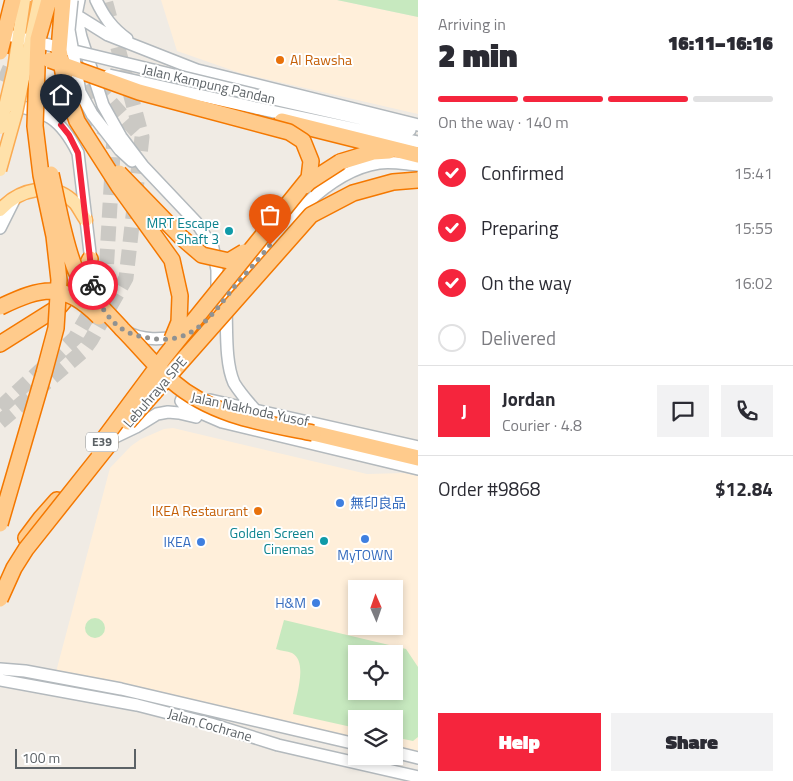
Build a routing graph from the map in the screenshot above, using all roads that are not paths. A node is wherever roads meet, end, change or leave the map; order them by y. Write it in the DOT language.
graph roads {
  1 [pos="13,0"];
  2 [pos="24,0"];
  3 [pos="39,0"];
  4 [pos="43,0"];
  5 [pos="50,0"];
  6 [pos="62,0"];
  7 [pos="72,0"];
  8 [pos="79,0"];
  9 [pos="96,0"];
  10 [pos="76,15"];
  11 [pos="0,33"];
  12 [pos="38,39"];
  13 [pos="136,47"];
  14 [pos="24,48"];
  15 [pos="0,50"];
  16 [pos="55,55"];
  17 [pos="142,83"];
  18 [pos="35,89"];
  19 [pos="0,102"];
  20 [pos="77,121"];
  21 [pos="418,125"];
  22 [pos="0,128"];
  23 [pos="418,132"];
  24 [pos="418,142"];
  25 [pos="418,153"];
  26 [pos="418,165"];
  27 [pos="0,170"];
  28 [pos="418,171"];
  29 [pos="418,180"];
  30 [pos="171,195"];
  31 [pos="16,196"];
  32 [pos="0,210"];
  33 [pos="86,220"];
  34 [pos="0,228"];
  35 [pos="90,259"];
  36 [pos="226,297"];
  37 [pos="0,307"];
  38 [pos="207,320"];
  39 [pos="0,344"];
  40 [pos="173,382"];
  41 [pos="148,396"];
  42 [pos="256,410"];
  43 [pos="296,419"];
  44 [pos="222,422"];
  45 [pos="291,437"];
  46 [pos="111,439"];
  47 [pos="96,448"];
  48 [pos="418,448"];
  49 [pos="418,458"];
  50 [pos="418,469"];
  51 [pos="0,524"];
  52 [pos="0,579"];
  53 [pos="0,599"];
  54 [pos="0,669"];
  55 [pos="0,680"];
  56 [pos="348,742"];
  57 [pos="403,754"];
  58 [pos="418,758"];
  59 [pos="418,777"];
  1 -- 15 [label="highway, bridge"];
  2 -- 14 [label="main road, bridge"];
  3 -- 14 [label="main road, bridge"];
  4 -- 12 [label="highway, bridge"];
  5 -- 12 [label="highway, bridge"];
  6 -- 10 [label="main road"];
  6 -- 16 [label="highway, bridge"];
  7 -- 30 [label="main road, bridge"];
  8 -- 10 [label="main road"];
  9 -- 13 [label="main road"];
  10 -- 13 [label="main road, Jalan Kampung Pandan"];
  10 -- 30 [label="main road"];
  11 -- 23 [label="main road, Jalan Kampung Pandan, bridge"];
  12 -- 18 [label="highway, bridge"];
  13 -- 21 [label="main road, Jalan Kampung Pandan"];
  14 -- 22 [label="main road, bridge"];
  14 -- 27 [label="main road, bridge"];
  15 -- 16 [label="main road, Jalan Kampung Pandan, bridge"];
  16 -- 17 [label="main road, Jalan Kampung Pandan, bridge"];
  16 -- 20 [label="highway, bridge"];
  16 -- 47 [label="highway, bridge"];
  17 -- 24 [label="main road, Jalan Kampung Pandan, bridge"];
  17 -- 25 [label="highway, bridge"];
  18 -- 40 [label="highway, bridge"];
  18 -- 51 [label="highway, bridge"];
  19 -- 33 [label="main road"];
  20 -- 25 [label="highway, bridge"];
  20 -- 41 [label="highway, bridge"];
  26 -- 36 [label="main road"];
  28 -- 47 [label="highway, Lebuhraya SPE / E39, bridge"];
  29 -- 41 [label="highway, Lebuhraya SPE / E39, bridge"];
  30 -- 38 [label="main road"];
  31 -- 32 [label="main road"];
  31 -- 33 [label="main road"];
  31 -- 34 [label="main road"];
  33 -- 35 [label="main road"];
  35 -- 38 [label="main road"];
  35 -- 39 [label="highway"];
  36 -- 38 [label="main road"];
  36 -- 42 [label="main road"];
  37 -- 40 [label="highway, bridge"];
  38 -- 41 [label="highway"];
  40 -- 49 [label="highway, bridge"];
  41 -- 46 [label="highway, bridge"];
  41 -- 53 [label="highway, Lebuhraya SPE / E39, bridge"];
  42 -- 43 [label="main road, Jalan Nakhoda Yusof"];
  42 -- 44 [label="main road, Jalan Nakhoda Yusof"];
  43 -- 45 [label="main road"];
  43 -- 48 [label="main road, Jalan Nakhoda Yusof"];
  44 -- 45 [label="main road, Jalan Nakhoda Yusof"];
  44 -- 46 [label="main road"];
  45 -- 50 [label="main road, Jalan Nakhoda Yusof"];
  46 -- 52 [label="highway, bridge"];
  47 -- 52 [label="highway, Lebuhraya SPE / E39"];
  54 -- 56 [label="main road, Jalan Cochrane"];
  55 -- 59 [label="main road, Jalan Cochrane"];
  57 -- 58 [label="main road"];
}
